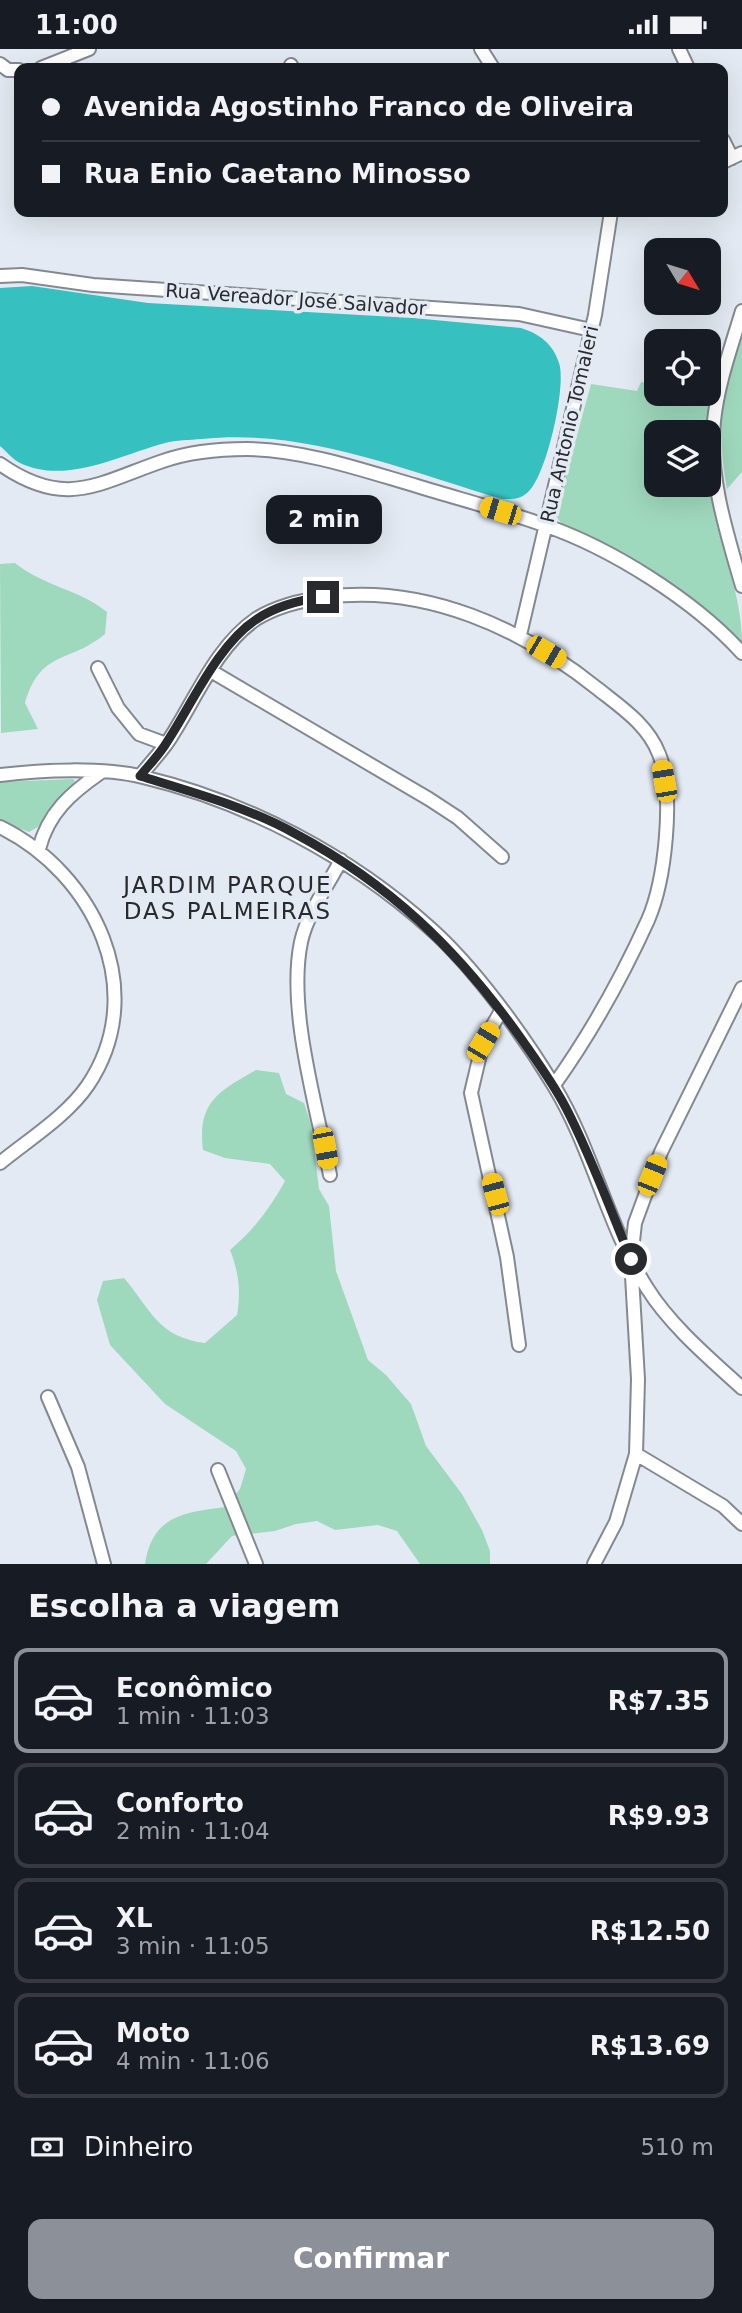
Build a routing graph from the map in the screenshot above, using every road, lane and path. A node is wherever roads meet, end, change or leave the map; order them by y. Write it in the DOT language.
graph roads {
  1 [pos="89,49"];
  2 [pos="54,63"];
  3 [pos="610,217"];
  4 [pos="0,276"];
  5 [pos="742,311"];
  6 [pos="591,330"];
  7 [pos="0,464"];
  8 [pos="546,525"];
  9 [pos="742,586"];
  10 [pos="520,635"];
  11 [pos="742,653"];
  12 [pos="98,669"];
  13 [pos="211,671"];
  14 [pos="166,744"];
  15 [pos="100,773"];
  16 [pos="0,775"];
  17 [pos="140,776"];
  18 [pos="0,827"];
  19 [pos="39,849"];
  20 [pos="502,857"];
  21 [pos="341,860"];
  22 [pos="742,988"];
  23 [pos="501,1011"];
  24 [pos="554,1085"];
  25 [pos="0,1163"];
  26 [pos="330,1175"];
  27 [pos="631,1259"];
  28 [pos="519,1345"];
  29 [pos="742,1388"];
  30 [pos="48,1397"];
  31 [pos="636,1454"];
  32 [pos="218,1470"];
  33 [pos="742,1524"];
  34 [pos="104,1564"];
  35 [pos="256,1564"];
  36 [pos="594,1564"];
  1 -- 2 [label="street"];
  3 -- 6 [label="street, Rua Antonio Tomaleri"];
  4 -- 6 [label="street, Rua Vereador José Salvador"];
  5 -- 9 [label="street"];
  6 -- 8 [label="street, Rua Antonio Tomaleri"];
  7 -- 8 [label="street"];
  8 -- 10 [label="street, Rua Antonio Tomaleri"];
  8 -- 11 [label="street"];
  10 -- 13 [label="street"];
  10 -- 24 [label="street"];
  12 -- 14 [label="street"];
  13 -- 14 [label="street"];
  13 -- 20 [label="street"];
  14 -- 17 [label="street"];
  15 -- 16 [label="street"];
  15 -- 17 [label="street"];
  15 -- 19 [label="street"];
  17 -- 21 [label="street"];
  18 -- 19 [label="street"];
  19 -- 25 [label="street"];
  21 -- 23 [label="street"];
  21 -- 26 [label="street"];
  22 -- 27 [label="street"];
  23 -- 24 [label="street"];
  23 -- 28 [label="street"];
  24 -- 27 [label="street"];
  27 -- 29 [label="street"];
  27 -- 31 [label="street"];
  30 -- 34 [label="street"];
  31 -- 33 [label="street"];
  31 -- 36 [label="street"];
  32 -- 35 [label="street"];
}
